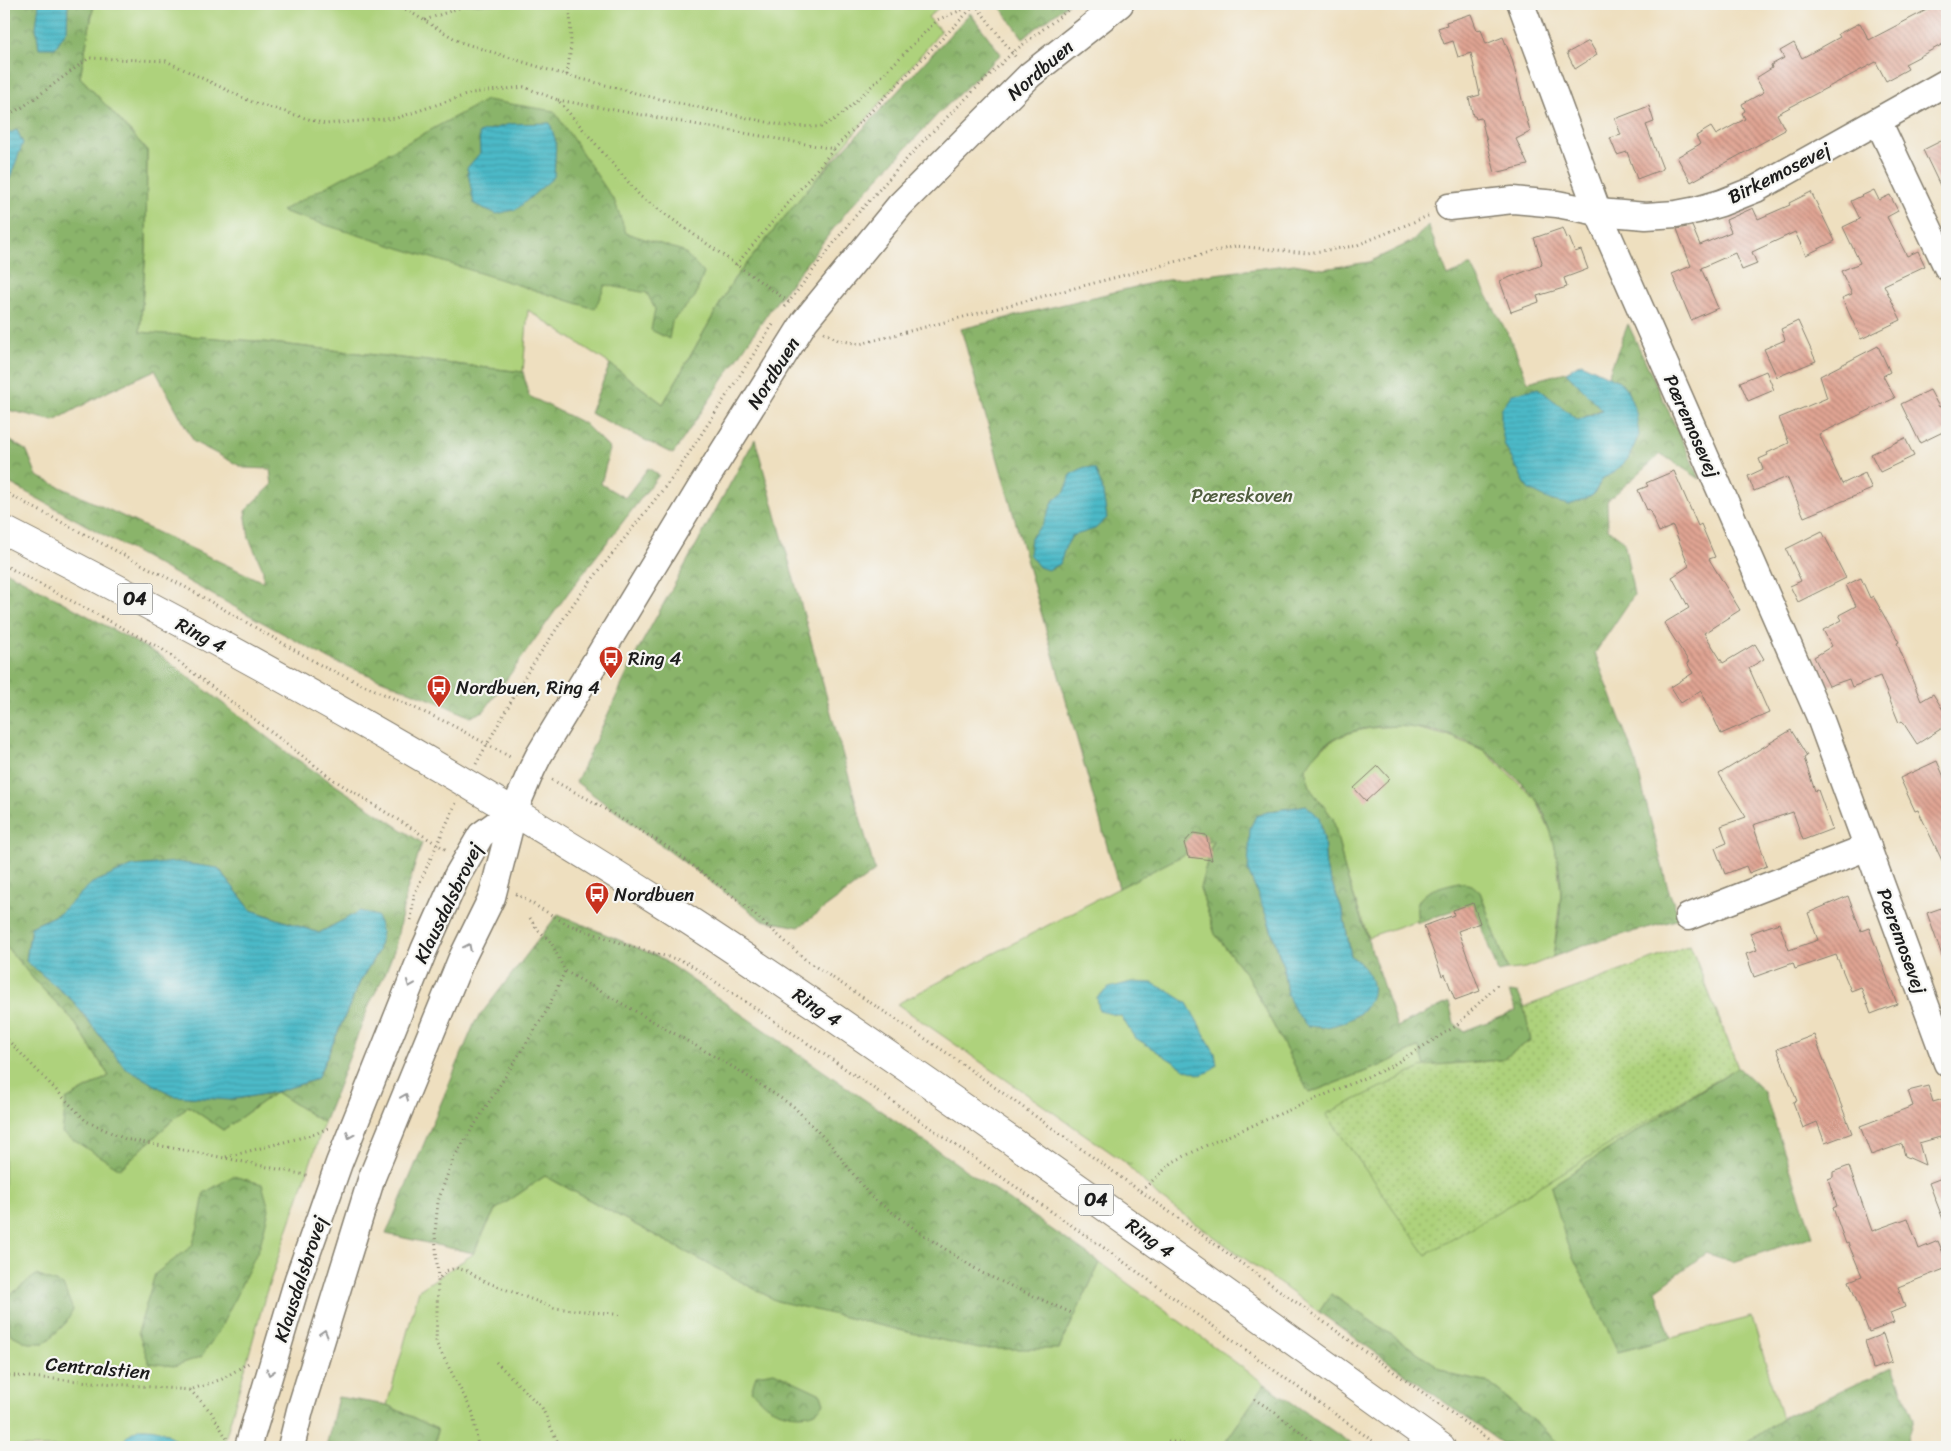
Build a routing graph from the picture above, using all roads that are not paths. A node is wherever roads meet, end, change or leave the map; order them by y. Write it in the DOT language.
graph roads {
  1 [pos="1120,4"];
  2 [pos="1521,4"];
  3 [pos="1947,82"];
  4 [pos="1878,120"];
  5 [pos="1449,207"];
  6 [pos="1598,212"];
  7 [pos="1947,267"];
  8 [pos="4,530"];
  9 [pos="514,811"];
  10 [pos="1868,847"];
  11 [pos="1688,917"];
  12 [pos="1947,1063"];
  13 [pos="240,1446"];
  14 [pos="291,1447"];
  15 [pos="1441,1447"];
  1 -- 9 [label="street, Nordbuen"];
  2 -- 6 [label="street, Pæremosevej"];
  3 -- 4 [label="street, Birkemosevej"];
  4 -- 6 [label="street, Birkemosevej"];
  4 -- 7 [label="street"];
  5 -- 6 [label="street, Birkemosevej"];
  6 -- 10 [label="street, Pæremosevej"];
  8 -- 9 [label="main road, Ring 4 / O4"];
  9 -- 13 [label="street, Klausdalsbrovej, one-way"];
  14 -- 9 [label="street, Klausdalsbrovej, one-way"];
  9 -- 15 [label="main road, Ring 4 / O4"];
  10 -- 11 [label="street"];
  10 -- 12 [label="street, Pæremosevej"];
}
